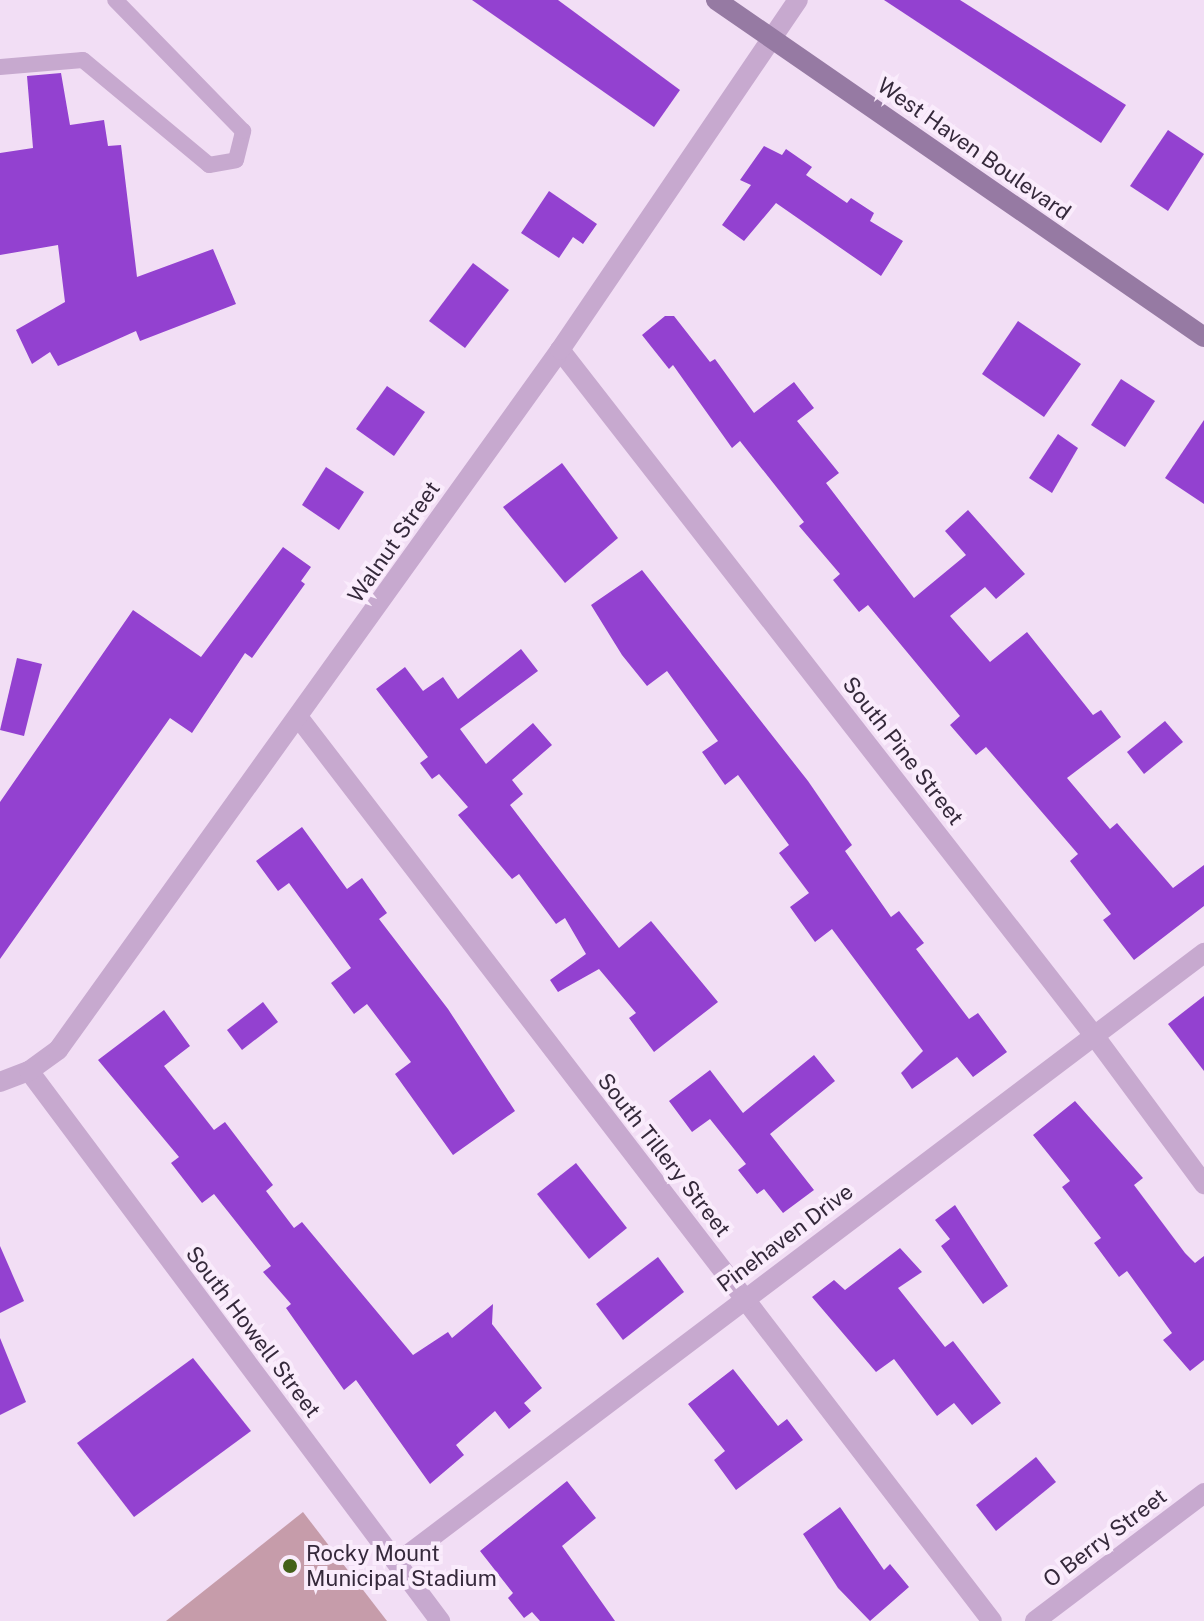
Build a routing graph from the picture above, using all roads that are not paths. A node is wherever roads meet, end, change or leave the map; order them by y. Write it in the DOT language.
graph roads {
  1 [pos="115,0"];
  2 [pos="716,0"];
  3 [pos="798,0"];
  4 [pos="771,38"];
  5 [pos="0,67"];
  6 [pos="1204,337"];
  7 [pos="560,350"];
  8 [pos="299,718"];
  9 [pos="1204,953"];
  10 [pos="1096,1038"];
  11 [pos="29,1071"];
  12 [pos="0,1082"];
  13 [pos="1204,1184"];
  14 [pos="744,1298"];
  15 [pos="1204,1493"];
  16 [pos="397,1563"];
  17 [pos="440,1621"];
  18 [pos="992,1621"];
  19 [pos="1035,1621"];
  1 -- 5 [label="lane"];
  2 -- 4 [label="street, West Haven Boulevard"];
  3 -- 4 [label="street, Walnut Street"];
  4 -- 6 [label="street, West Haven Boulevard"];
  4 -- 7 [label="street, Walnut Street"];
  7 -- 8 [label="street, Walnut Street"];
  7 -- 10 [label="street, South Pine Street"];
  8 -- 11 [label="street, Walnut Street"];
  8 -- 14 [label="street, South Tillery Street"];
  9 -- 10 [label="street, Pinehaven Drive"];
  10 -- 13 [label="street, South Pine Street"];
  10 -- 14 [label="street, Pinehaven Drive"];
  11 -- 12 [label="street, Walnut Street"];
  11 -- 16 [label="street, South Howell Street"];
  14 -- 16 [label="street, Pinehaven Drive"];
  14 -- 18 [label="street, South Tillery Street"];
  15 -- 19 [label="street, O Berry Street"];
  16 -- 17 [label="street, South Howell Street"];
}
